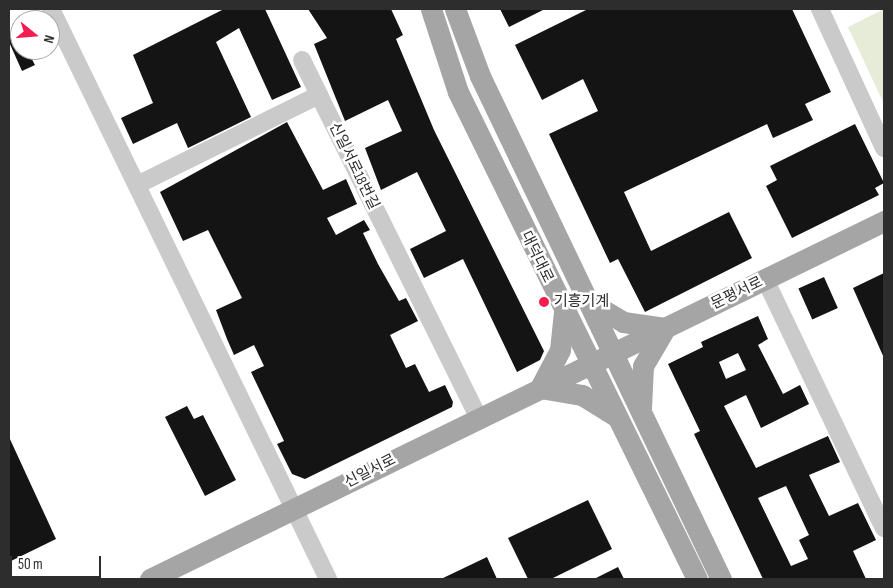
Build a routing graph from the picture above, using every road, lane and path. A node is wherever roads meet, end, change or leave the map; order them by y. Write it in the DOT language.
graph roads {
  1 [pos="52,9"];
  2 [pos="431,9"];
  3 [pos="455,9"];
  4 [pos="820,9"];
  5 [pos="302,60"];
  6 [pos="319,95"];
  7 [pos="884,148"];
  8 [pos="139,184"];
  9 [pos="884,221"];
  10 [pos="766,279"];
  11 [pos="590,302"];
  12 [pos="564,313"];
  13 [pos="666,328"];
  14 [pos="612,353"];
  15 [pos="590,364"];
  16 [pos="540,388"];
  17 [pos="478,417"];
  18 [pos="642,417"];
  19 [pos="621,421"];
  20 [pos="294,509"];
  21 [pos="884,528"];
  22 [pos="150,579"];
  23 [pos="328,579"];
  24 [pos="697,579"];
  25 [pos="721,579"];
  1 -- 8 [label="street"];
  2 -- 12 [label="main road, 대덕대로"];
  3 -- 11 [label="main road, 대덕대로"];
  4 -- 7 [label="street"];
  5 -- 6 [label="street, 신일서로18번길"];
  6 -- 8 [label="street"];
  6 -- 17 [label="street, 신일서로18번길"];
  8 -- 20 [label="street"];
  9 -- 10 [label="main road, 문평서로"];
  10 -- 13 [label="main road, 문평서로"];
  10 -- 21 [label="street"];
  11 -- 13 [label="main road"];
  11 -- 14 [label="main road, 대덕대로"];
  12 -- 15 [label="main road, 대덕대로"];
  12 -- 16 [label="main road"];
  13 -- 14 [label="main road, 문평서로"];
  13 -- 18 [label="main road"];
  14 -- 15 [label="main road, 문평서로"];
  14 -- 18 [label="main road, 대덕대로"];
  15 -- 16 [label="main road, 신일서로"];
  15 -- 19 [label="main road, 대덕대로"];
  16 -- 17 [label="main road, 신일서로"];
  16 -- 19 [label="main road"];
  17 -- 20 [label="main road, 신일서로"];
  18 -- 25 [label="main road, 대덕대로"];
  19 -- 24 [label="main road, 대덕대로"];
  20 -- 22 [label="main road, 신일서로"];
  20 -- 23 [label="street"];
}
